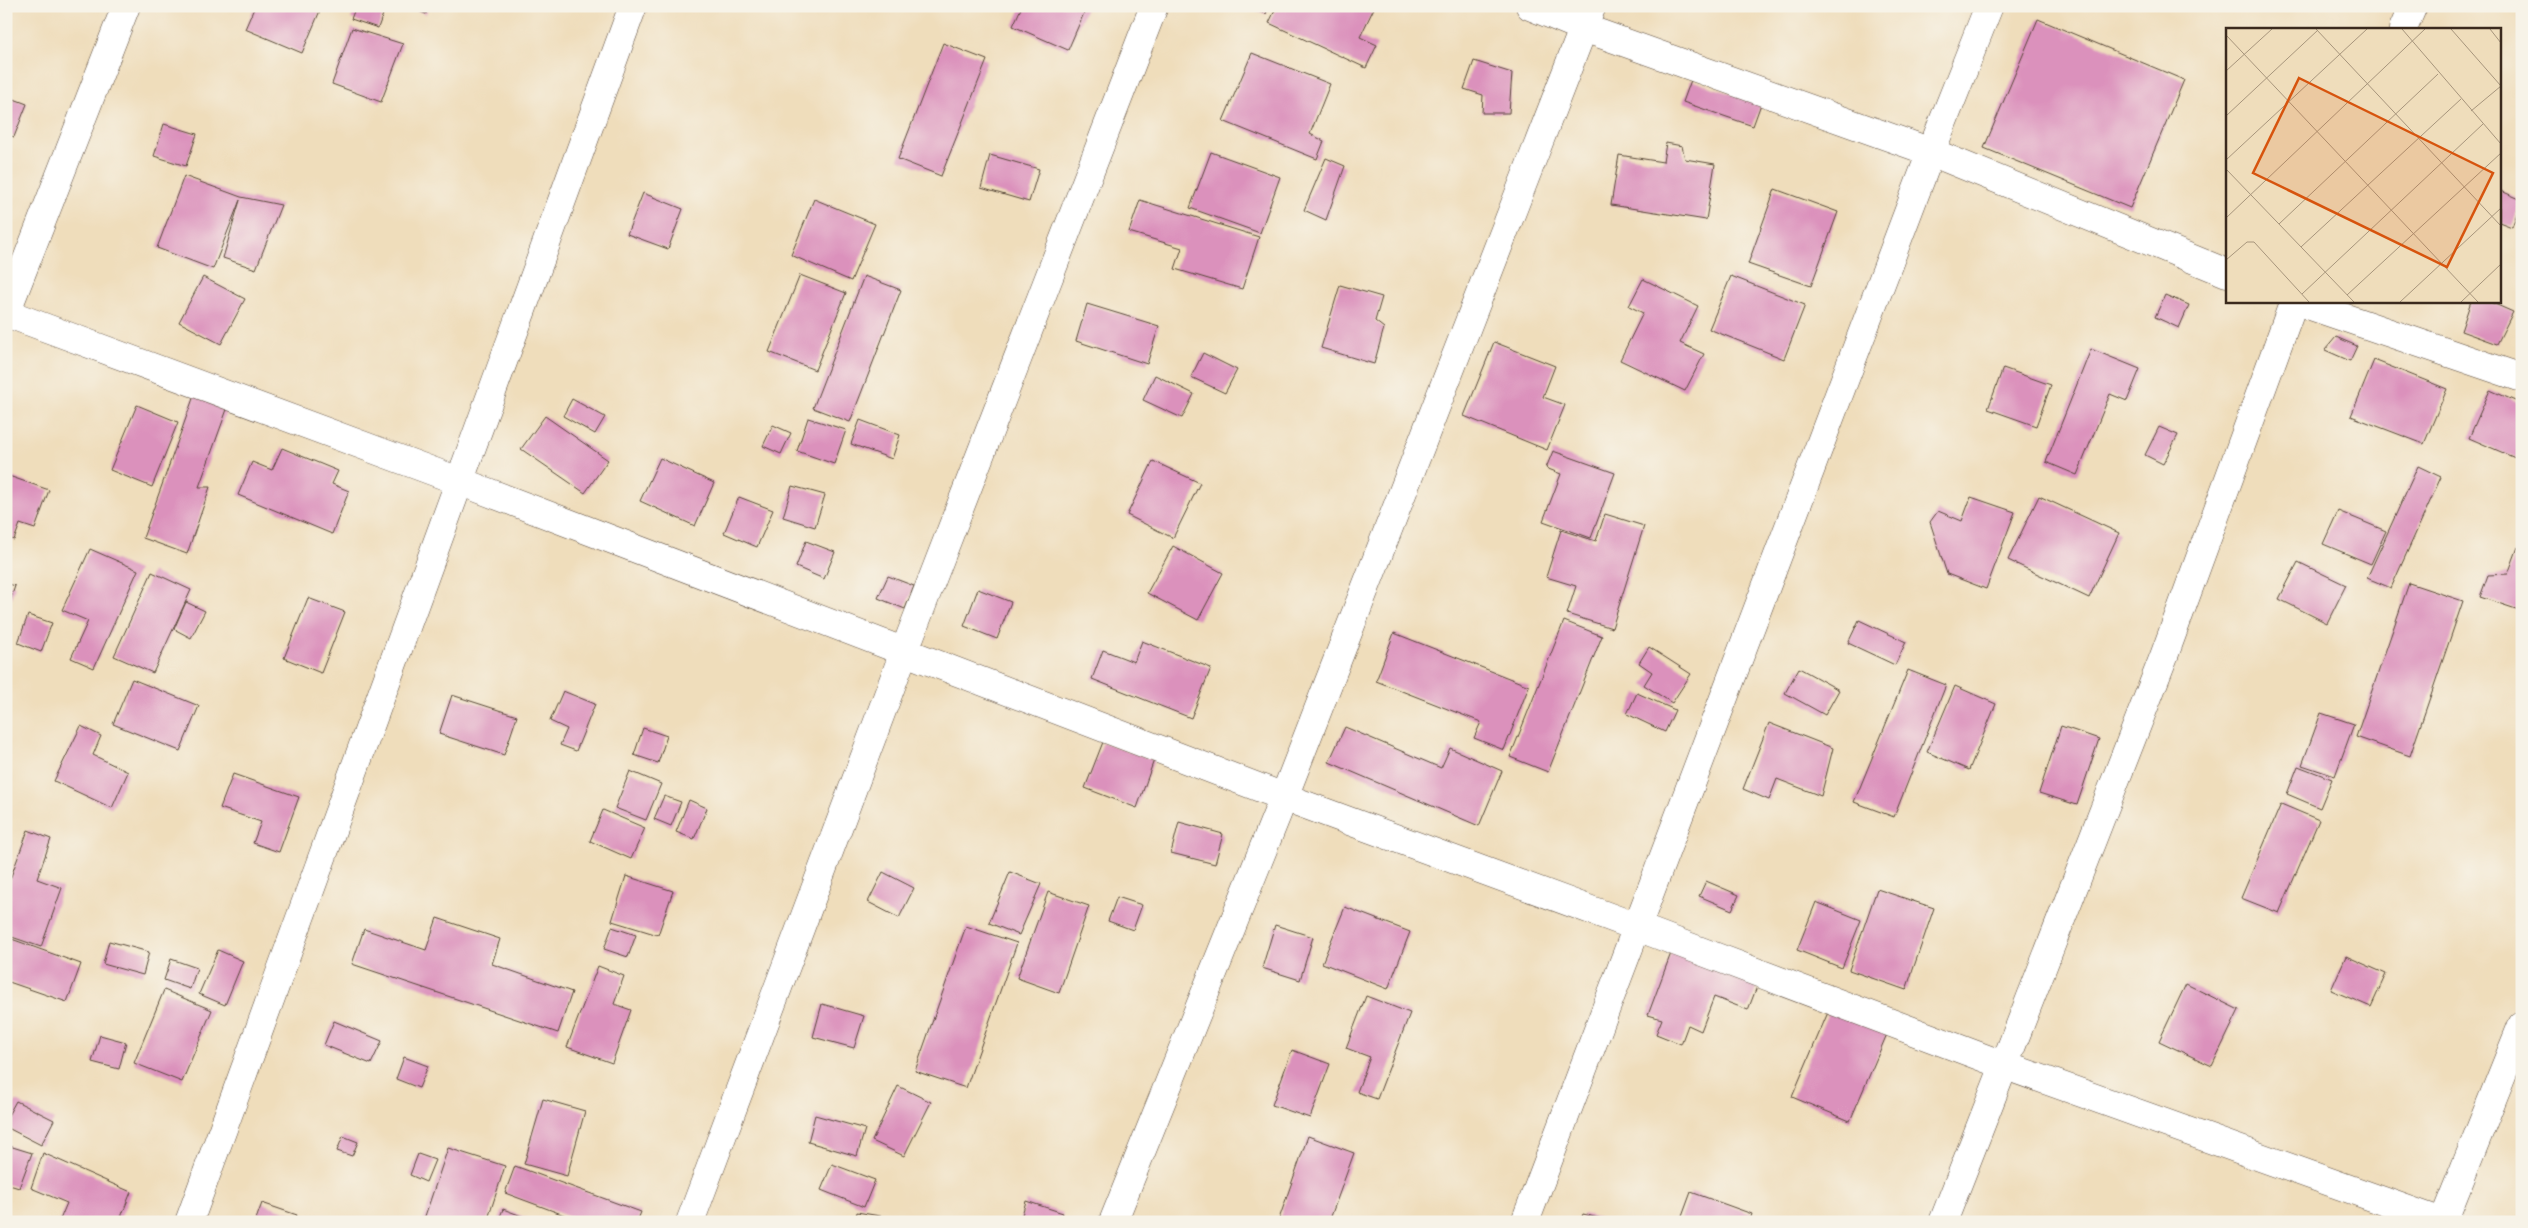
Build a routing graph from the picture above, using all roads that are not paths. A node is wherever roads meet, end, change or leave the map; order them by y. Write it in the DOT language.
graph roads {
  1 [pos="126,6"];
  2 [pos="633,6"];
  3 [pos="1154,6"];
  4 [pos="1530,6"];
  5 [pos="1989,6"];
  6 [pos="2412,6"];
  7 [pos="1588,17"];
  8 [pos="2404,28"];
  9 [pos="1931,152"];
  10 [pos="2226,273"];
  11 [pos="2295,302"];
  12 [pos="2298,302"];
  13 [pos="6,313"];
  14 [pos="2522,378"];
  15 [pos="460,481"];
  16 [pos="904,652"];
  17 [pos="1284,797"];
  18 [pos="1637,927"];
  19 [pos="2522,1025"];
  20 [pos="2003,1065"];
  21 [pos="189,1222"];
  22 [pos="690,1222"];
  23 [pos="1113,1222"];
  24 [pos="1525,1222"];
  25 [pos="1943,1222"];
  26 [pos="2442,1222"];
  1 -- 13 [label="street"];
  2 -- 15 [label="street"];
  3 -- 16 [label="street"];
  4 -- 7 [label="street"];
  5 -- 9 [label="street"];
  6 -- 8 [label="street"];
  7 -- 9 [label="street"];
  7 -- 17 [label="street"];
  9 -- 10 [label="street"];
  9 -- 18 [label="street"];
  11 -- 20 [label="street"];
  12 -- 14 [label="street"];
  13 -- 15 [label="street"];
  15 -- 16 [label="street"];
  15 -- 21 [label="street"];
  16 -- 17 [label="street"];
  16 -- 22 [label="street"];
  17 -- 18 [label="street"];
  17 -- 23 [label="street"];
  18 -- 20 [label="street"];
  18 -- 24 [label="street"];
  19 -- 26 [label="street"];
  20 -- 25 [label="street"];
  20 -- 26 [label="street"];
}
